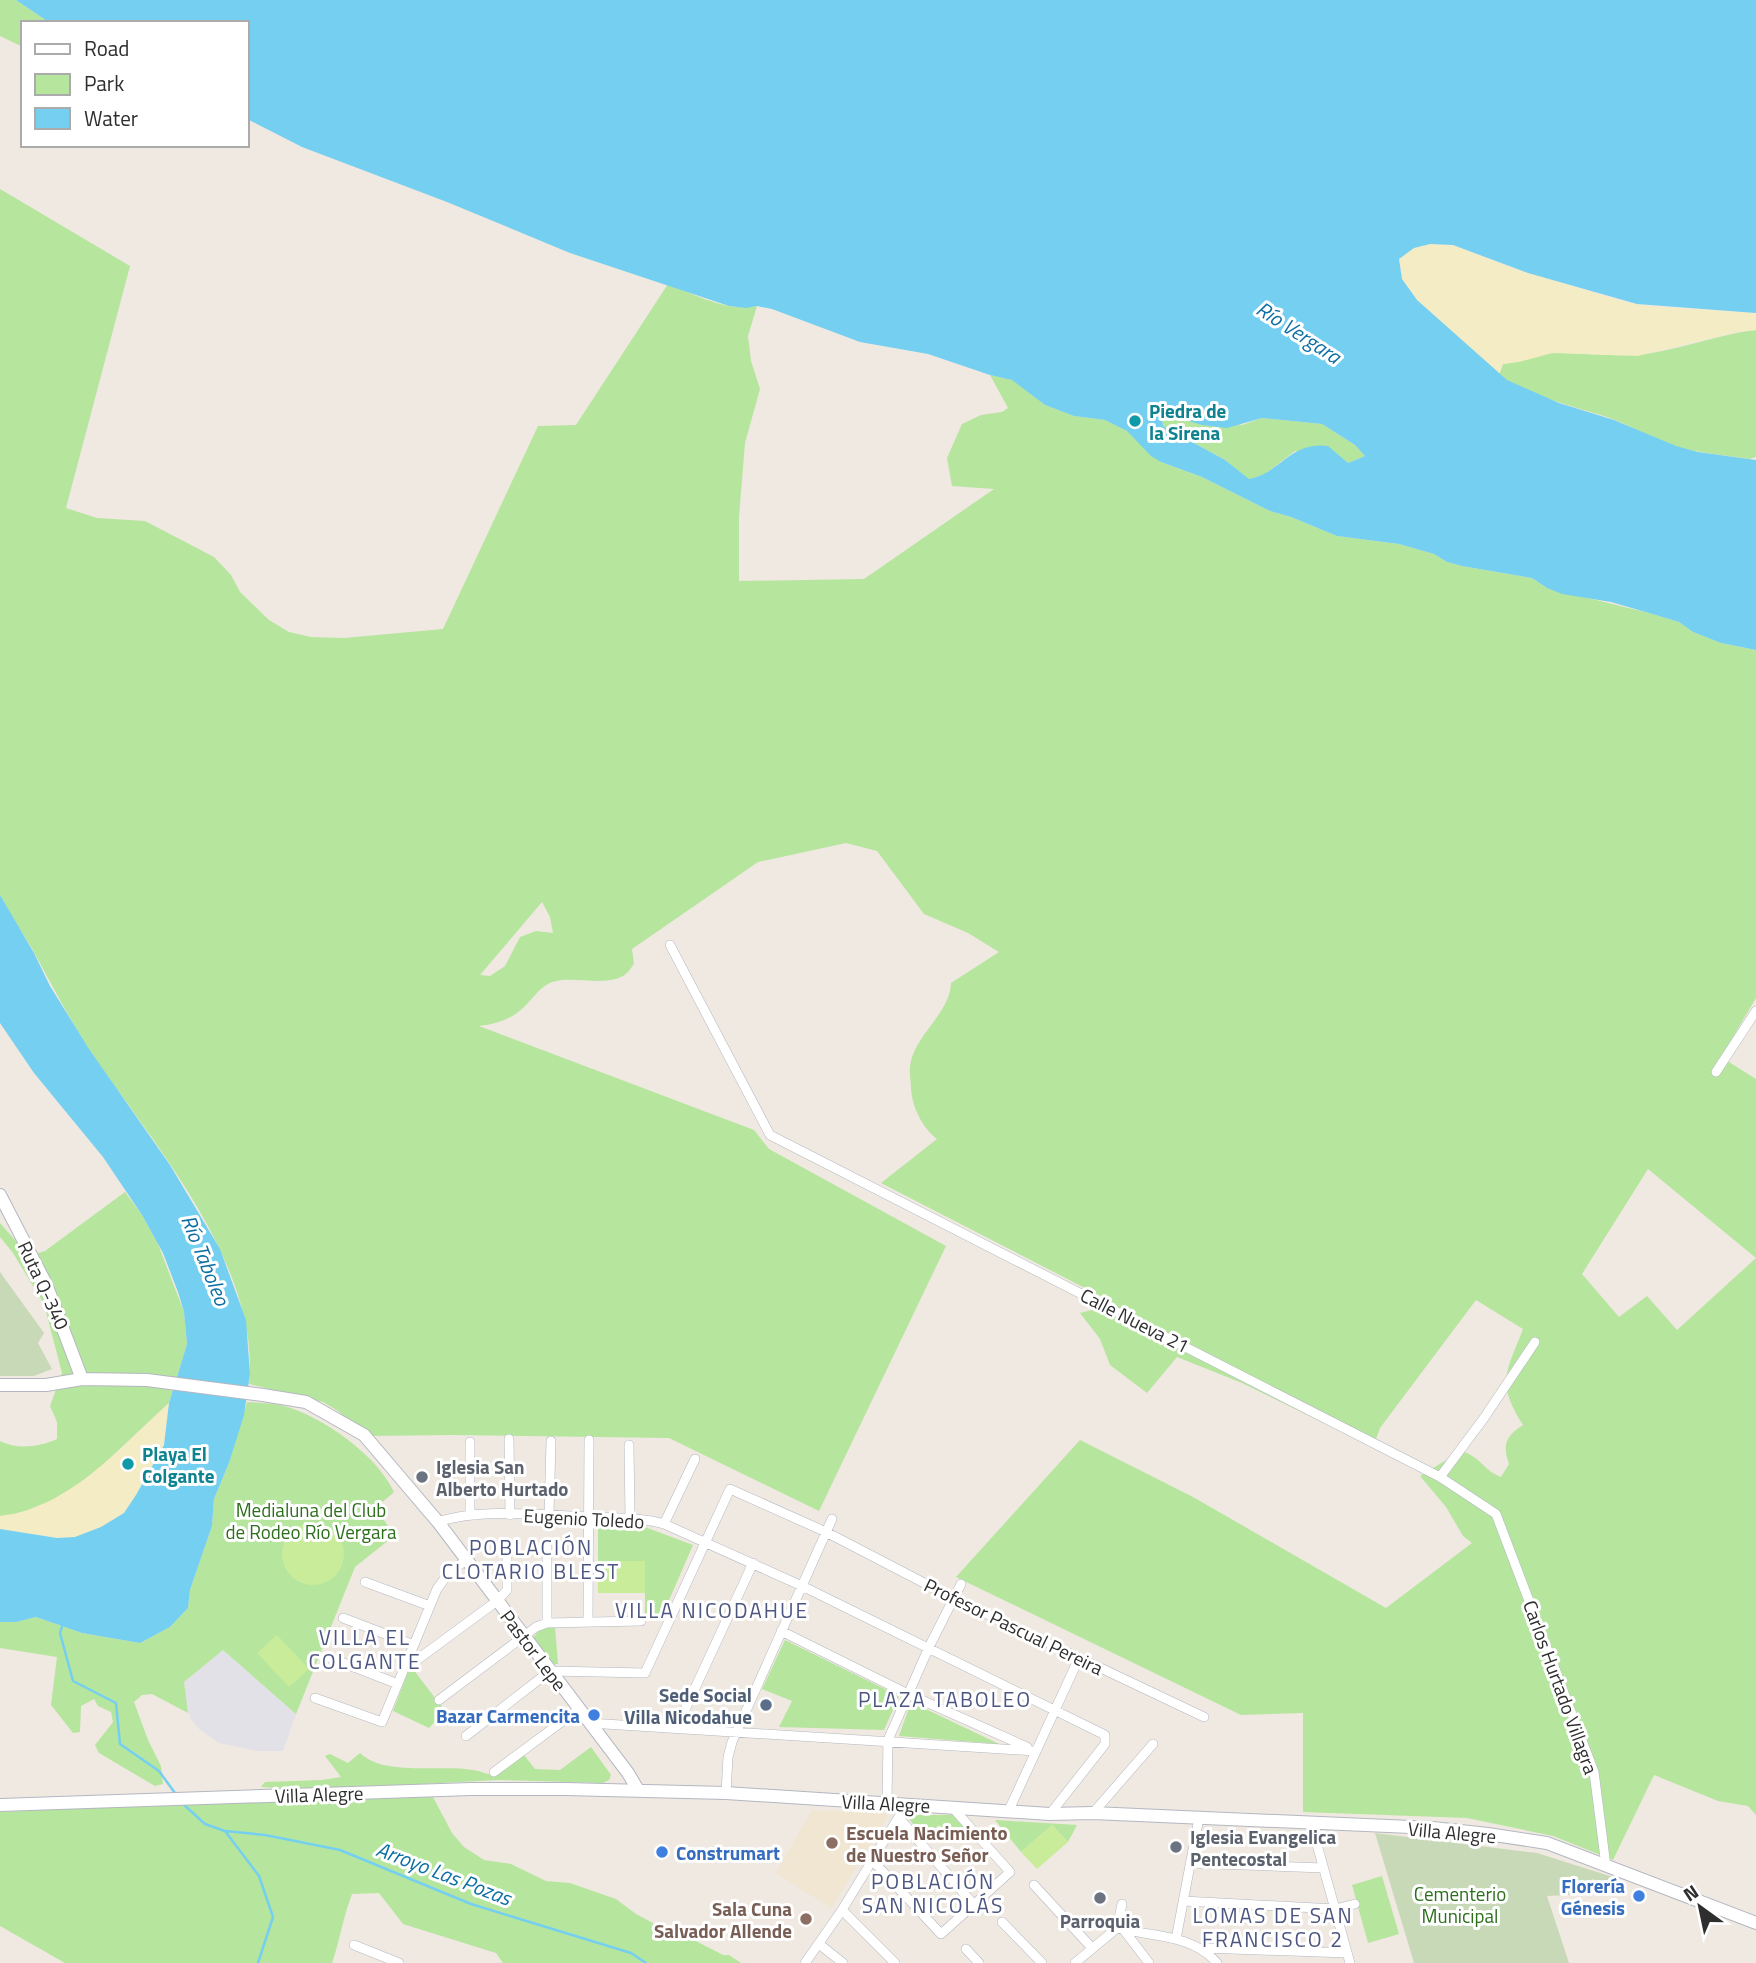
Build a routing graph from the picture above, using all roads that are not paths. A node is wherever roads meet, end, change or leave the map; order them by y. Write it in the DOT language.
graph roads {
  1 [pos="670,945"];
  2 [pos="1756,1011"];
  3 [pos="1716,1072"];
  4 [pos="0,1195"];
  5 [pos="1535,1342"];
  6 [pos="82,1379"];
  7 [pos="0,1385"];
  8 [pos="509,1439"];
  9 [pos="589,1440"];
  10 [pos="551,1441"];
  11 [pos="470,1442"];
  12 [pos="629,1445"];
  13 [pos="695,1458"];
  14 [pos="1440,1477"];
  15 [pos="1496,1514"];
  16 [pos="470,1515"];
  17 [pos="510,1515"];
  18 [pos="549,1515"];
  19 [pos="589,1517"];
  20 [pos="630,1518"];
  21 [pos="832,1519"];
  22 [pos="438,1522"];
  23 [pos="664,1524"];
  24 [pos="826,1532"];
  25 [pos="704,1542"];
  26 [pos="507,1545"];
  27 [pos="547,1546"];
  28 [pos="466,1560"];
  29 [pos="753,1563"];
  30 [pos="365,1582"];
  31 [pos="961,1584"];
  32 [pos="802,1586"];
  33 [pos="953,1598"];
  34 [pos="497,1601"];
  35 [pos="430,1606"];
  36 [pos="343,1618"];
  37 [pos="641,1621"];
  38 [pos="588,1622"];
  39 [pos="547,1623"];
  40 [pos="780,1630"];
  41 [pos="523,1635"];
  42 [pos="414,1645"];
  43 [pos="929,1647"];
  44 [pos="328,1657"];
  45 [pos="1079,1658"];
  46 [pos="405,1667"];
  47 [pos="550,1671"];
  48 [pos="398,1684"];
  49 [pos="908,1694"];
  50 [pos="315,1698"];
  51 [pos="439,1700"];
  52 [pos="579,1709"];
  53 [pos="1055,1709"];
  54 [pos="1204,1717"];
  55 [pos="589,1723"];
  56 [pos="677,1727"];
  57 [pos="737,1731"];
  58 [pos="466,1736"];
  59 [pos="888,1740"];
  60 [pos="1153,1744"];
  61 [pos="1035,1751"];
  62 [pos="494,1772"];
  63 [pos="638,1790"];
  64 [pos="726,1793"];
  65 [pos="887,1802"];
  66 [pos="0,1805"];
  67 [pos="906,1805"];
  68 [pos="952,1807"];
  69 [pos="1009,1810"];
  70 [pos="1093,1813"];
  71 [pos="1050,1814"];
  72 [pos="899,1818"];
  73 [pos="1199,1818"];
  74 [pos="1311,1823"];
  75 [pos="872,1860"];
  76 [pos="1190,1863"];
  77 [pos="1606,1866"];
  78 [pos="1323,1868"];
  79 [pos="1034,1885"];
  80 [pos="1183,1901"];
  81 [pos="1122,1903"];
  82 [pos="1355,1904"];
  83 [pos="974,1905"];
  84 [pos="1335,1909"];
  85 [pos="842,1910"];
  86 [pos="1002,1922"];
  87 [pos="1756,1923"];
  88 [pos="1120,1929"];
  89 [pos="1176,1940"];
  90 [pos="819,1944"];
  91 [pos="354,1945"];
  92 [pos="1092,1948"];
  93 [pos="1203,1948"];
  94 [pos="966,1949"];
  95 [pos="1348,1958"];
  96 [pos="1086,1959"];
  97 [pos="399,1963"];
  98 [pos="804,1963"];
  99 [pos="843,1963"];
  100 [pos="895,1963"];
  101 [pos="979,1963"];
  102 [pos="1042,1963"];
  103 [pos="1075,1963"];
  104 [pos="1149,1963"];
  105 [pos="1217,1963"];
  1 -- 14 [label="street, Calle Nueva 21"];
  2 -- 3 [label="street"];
  4 -- 6 [label="main road, Ruta Q-340"];
  5 -- 14 [label="street"];
  6 -- 7 [label="main road, Pastor Lepe"];
  6 -- 22 [label="main road, Pastor Lepe"];
  8 -- 17 [label="street"];
  9 -- 19 [label="street"];
  10 -- 18 [label="street"];
  11 -- 16 [label="street"];
  12 -- 20 [label="street"];
  13 -- 23 [label="street"];
  14 -- 15 [label="street, Calle Nueva 21"];
  15 -- 77 [label="street, Carlos Hurtado Villagra"];
  16 -- 17 [label="street, Eugenio Toledo"];
  16 -- 22 [label="street, Eugenio Toledo"];
  17 -- 18 [label="street, Eugenio Toledo"];
  18 -- 19 [label="street, Eugenio Toledo"];
  19 -- 20 [label="street, Eugenio Toledo"];
  19 -- 38 [label="street"];
  20 -- 23 [label="street, Eugenio Toledo"];
  21 -- 24 [label="street"];
  22 -- 28 [label="main road, Pastor Lepe"];
  23 -- 25 [label="street, Eugenio Toledo"];
  24 -- 25 [label="street, Profesor Pascual Pereira"];
  24 -- 32 [label="street"];
  24 -- 33 [label="street, Profesor Pascual Pereira"];
  25 -- 29 [label="street, Eugenio Toledo"];
  25 -- 47 [label="street"];
  26 -- 34 [label="street"];
  27 -- 39 [label="street"];
  28 -- 34 [label="main road, Pastor Lepe"];
  28 -- 35 [label="street"];
  29 -- 32 [label="street, Eugenio Toledo"];
  29 -- 56 [label="street"];
  30 -- 35 [label="street"];
  31 -- 33 [label="street"];
  32 -- 40 [label="street"];
  32 -- 43 [label="street, Eugenio Toledo"];
  33 -- 43 [label="street"];
  33 -- 45 [label="street, Profesor Pascual Pereira"];
  34 -- 41 [label="main road, Pastor Lepe"];
  34 -- 46 [label="street"];
  35 -- 42 [label="street"];
  36 -- 42 [label="street"];
  37 -- 38 [label="street"];
  38 -- 39 [label="street"];
  39 -- 41 [label="street"];
  40 -- 49 [label="street"];
  40 -- 57 [label="street"];
  41 -- 47 [label="main road, Pastor Lepe"];
  41 -- 51 [label="street"];
  42 -- 46 [label="street"];
  43 -- 49 [label="street"];
  43 -- 53 [label="street, Eugenio Toledo"];
  44 -- 48 [label="street"];
  45 -- 53 [label="street"];
  45 -- 54 [label="street, Profesor Pascual Pereira"];
  46 -- 48 [label="street"];
  47 -- 52 [label="main road, Pastor Lepe"];
  47 -- 58 [label="street"];
  48 -- 50 [label="street"];
  49 -- 59 [label="street"];
  49 -- 61 [label="street"];
  52 -- 55 [label="main road, Pastor Lepe"];
  52 -- 62 [label="street"];
  53 -- 61 [label="street"];
  53 -- 71 [label="street, Eugenio Toledo"];
  55 -- 56 [label="street"];
  55 -- 63 [label="main road, Pastor Lepe"];
  56 -- 57 [label="street"];
  57 -- 59 [label="street"];
  57 -- 64 [label="street"];
  59 -- 61 [label="street"];
  59 -- 65 [label="street"];
  60 -- 70 [label="street"];
  61 -- 69 [label="street"];
  63 -- 64 [label="main road, Villa Alegre"];
  63 -- 66 [label="main road, Villa Alegre"];
  64 -- 65 [label="main road, Villa Alegre"];
  65 -- 67 [label="main road, Villa Alegre"];
  67 -- 68 [label="main road, Villa Alegre"];
  67 -- 72 [label="street"];
  68 -- 69 [label="main road, Villa Alegre"];
  68 -- 83 [label="street"];
  69 -- 71 [label="main road, Villa Alegre"];
  70 -- 71 [label="main road, Villa Alegre"];
  70 -- 73 [label="main road, Villa Alegre"];
  72 -- 75 [label="street"];
  72 -- 83 [label="street"];
  73 -- 74 [label="main road, Villa Alegre"];
  73 -- 76 [label="street"];
  74 -- 77 [label="main road, Villa Alegre"];
  74 -- 78 [label="street"];
  75 -- 83 [label="street"];
  75 -- 85 [label="street"];
  76 -- 78 [label="street"];
  76 -- 80 [label="street"];
  77 -- 87 [label="main road, Villa Alegre"];
  78 -- 84 [label="street"];
  79 -- 92 [label="street"];
  80 -- 84 [label="street"];
  80 -- 89 [label="street"];
  81 -- 88 [label="street"];
  82 -- 84 [label="street"];
  84 -- 95 [label="street"];
  85 -- 90 [label="street"];
  85 -- 100 [label="street"];
  86 -- 102 [label="street"];
  88 -- 89 [label="street"];
  88 -- 92 [label="street"];
  88 -- 104 [label="street"];
  89 -- 93 [label="street"];
  90 -- 98 [label="street"];
  90 -- 99 [label="street"];
  91 -- 97 [label="street"];
  92 -- 96 [label="street"];
  93 -- 95 [label="street"];
  93 -- 105 [label="street"];
  94 -- 101 [label="street"];
  96 -- 103 [label="street"];
}
